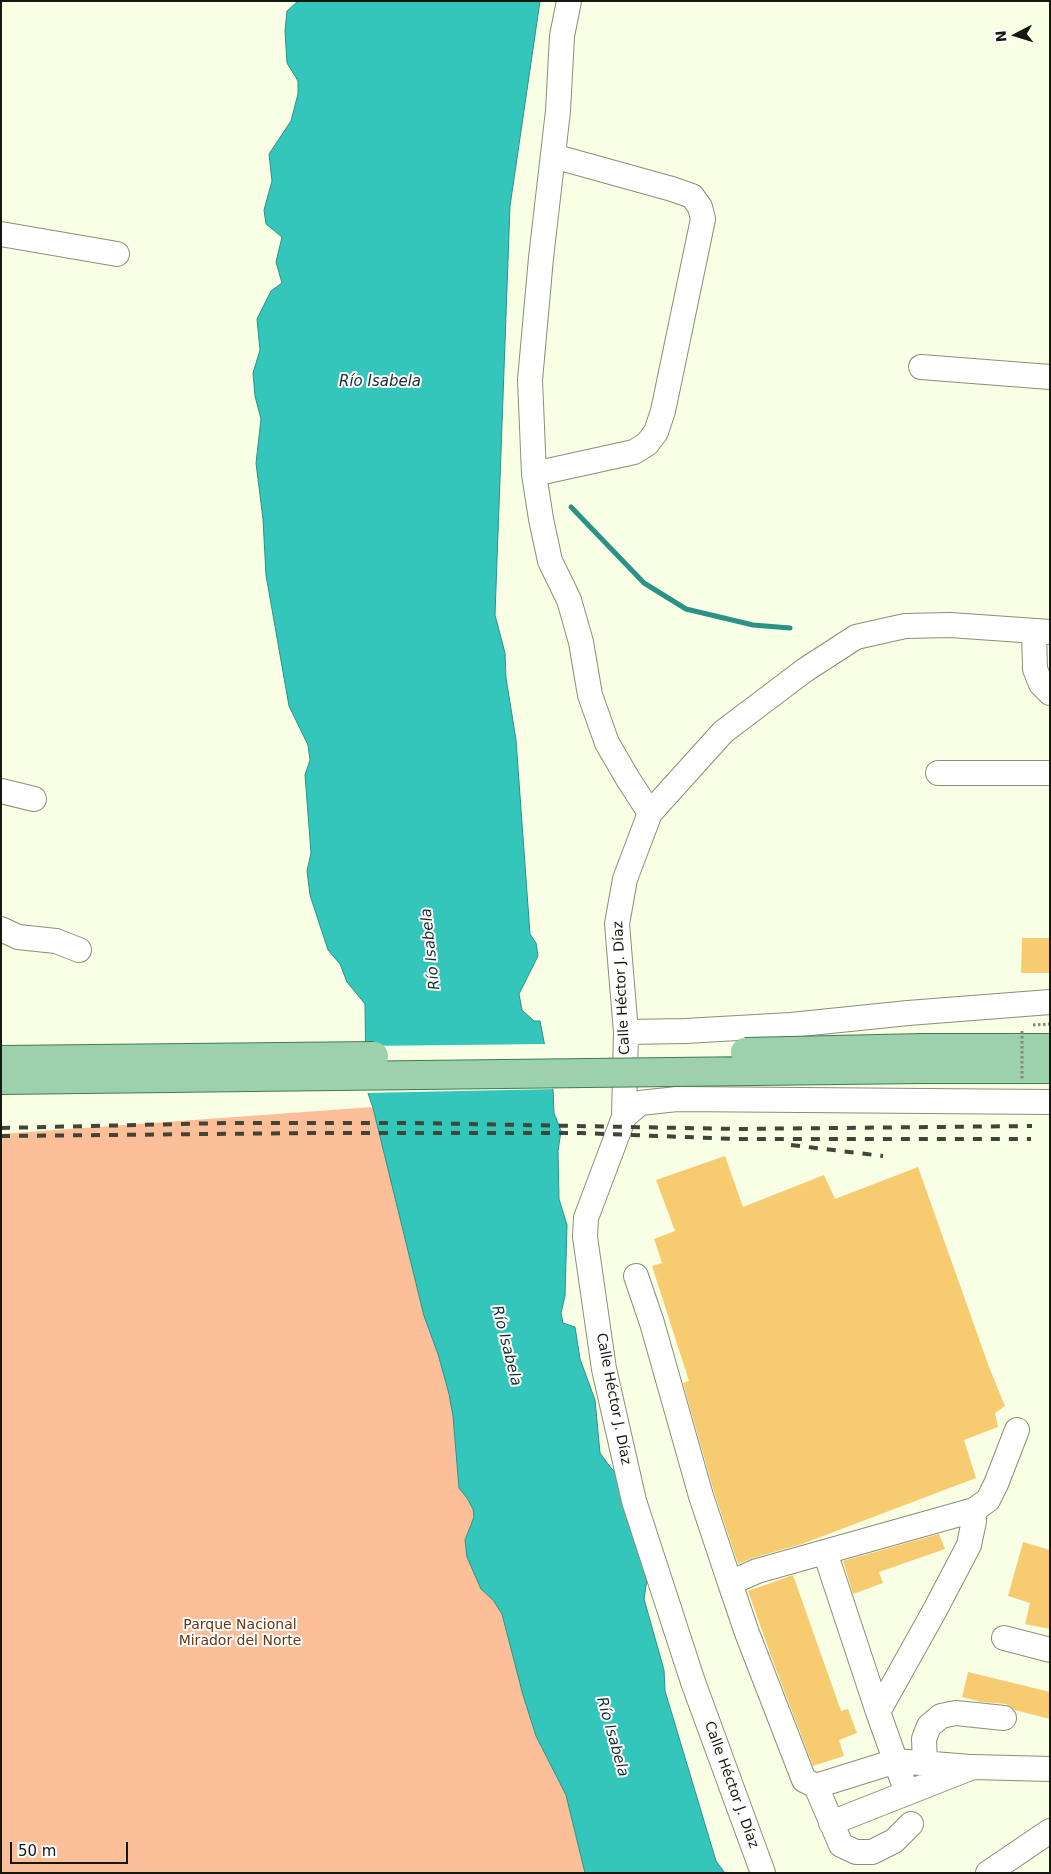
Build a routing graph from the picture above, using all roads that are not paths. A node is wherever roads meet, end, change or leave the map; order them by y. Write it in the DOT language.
graph roads {
  1 [pos="569,1"];
  2 [pos="553,156"];
  3 [pos="1,234"];
  4 [pos="117,254"];
  5 [pos="921,367"];
  6 [pos="1050,377"];
  7 [pos="534,474"];
  8 [pos="1042,632"];
  9 [pos="1050,693"];
  10 [pos="938,773"];
  11 [pos="1050,773"];
  12 [pos="1,791"];
  13 [pos="34,799"];
  14 [pos="650,813"];
  15 [pos="1,929"];
  16 [pos="79,950"];
  17 [pos="1050,1002"];
  18 [pos="626,1032"];
  19 [pos="1050,1048"];
  20 [pos="923,1058"];
  21 [pos="1,1060"];
  22 [pos="1039,1074"];
  23 [pos="1,1080"];
  24 [pos="1050,1102"];
  25 [pos="624,1117"];
  26 [pos="636,1276"];
  27 [pos="1017,1430"];
  28 [pos="974,1510"];
  29 [pos="825,1552"];
  30 [pos="730,1583"];
  31 [pos="1004,1638"];
  32 [pos="1050,1650"];
  33 [pos="878,1712"];
  34 [pos="1004,1718"];
  35 [pos="896,1761"];
  36 [pos="924,1762"];
  37 [pos="973,1767"];
  38 [pos="1050,1769"];
  39 [pos="816,1786"];
  40 [pos="907,1793"];
  41 [pos="831,1823"];
  42 [pos="911,1824"];
  43 [pos="1050,1831"];
  44 [pos="763,1873"];
  45 [pos="988,1873"];
  1 -- 2 [label="street"];
  2 -- 7 [label="street"];
  2 -- 7 [label="street"];
  3 -- 4 [label="street"];
  5 -- 6 [label="street"];
  7 -- 14 [label="street"];
  8 -- 9 [label="street"];
  8 -- 14 [label="street, Calle Héctor J. Díaz"];
  10 -- 11 [label="street"];
  12 -- 13 [label="street"];
  14 -- 18 [label="street, Calle Héctor J. Díaz"];
  15 -- 16 [label="street"];
  17 -- 18 [label="street"];
  18 -- 25 [label="street, Calle Héctor J. Díaz"];
  19 -- 20 [label="main road"];
  20 -- 21 [label="main road, bridge"];
  20 -- 22 [label="main road"];
  20 -- 23 [label="main road, bridge"];
  24 -- 25 [label="street"];
  25 -- 44 [label="street, Calle Héctor J. Díaz"];
  26 -- 30 [label="street"];
  27 -- 28 [label="street"];
  28 -- 29 [label="street"];
  28 -- 33 [label="street"];
  29 -- 30 [label="street"];
  29 -- 33 [label="street"];
  30 -- 39 [label="street"];
  31 -- 32 [label="street"];
  33 -- 35 [label="street"];
  34 -- 36 [label="street"];
  35 -- 36 [label="street"];
  35 -- 39 [label="street"];
  35 -- 40 [label="street"];
  36 -- 37 [label="street"];
  37 -- 38 [label="street"];
  37 -- 40 [label="street"];
  39 -- 41 [label="street"];
  40 -- 41 [label="street"];
  41 -- 42 [label="street"];
  43 -- 45 [label="street"];
}
